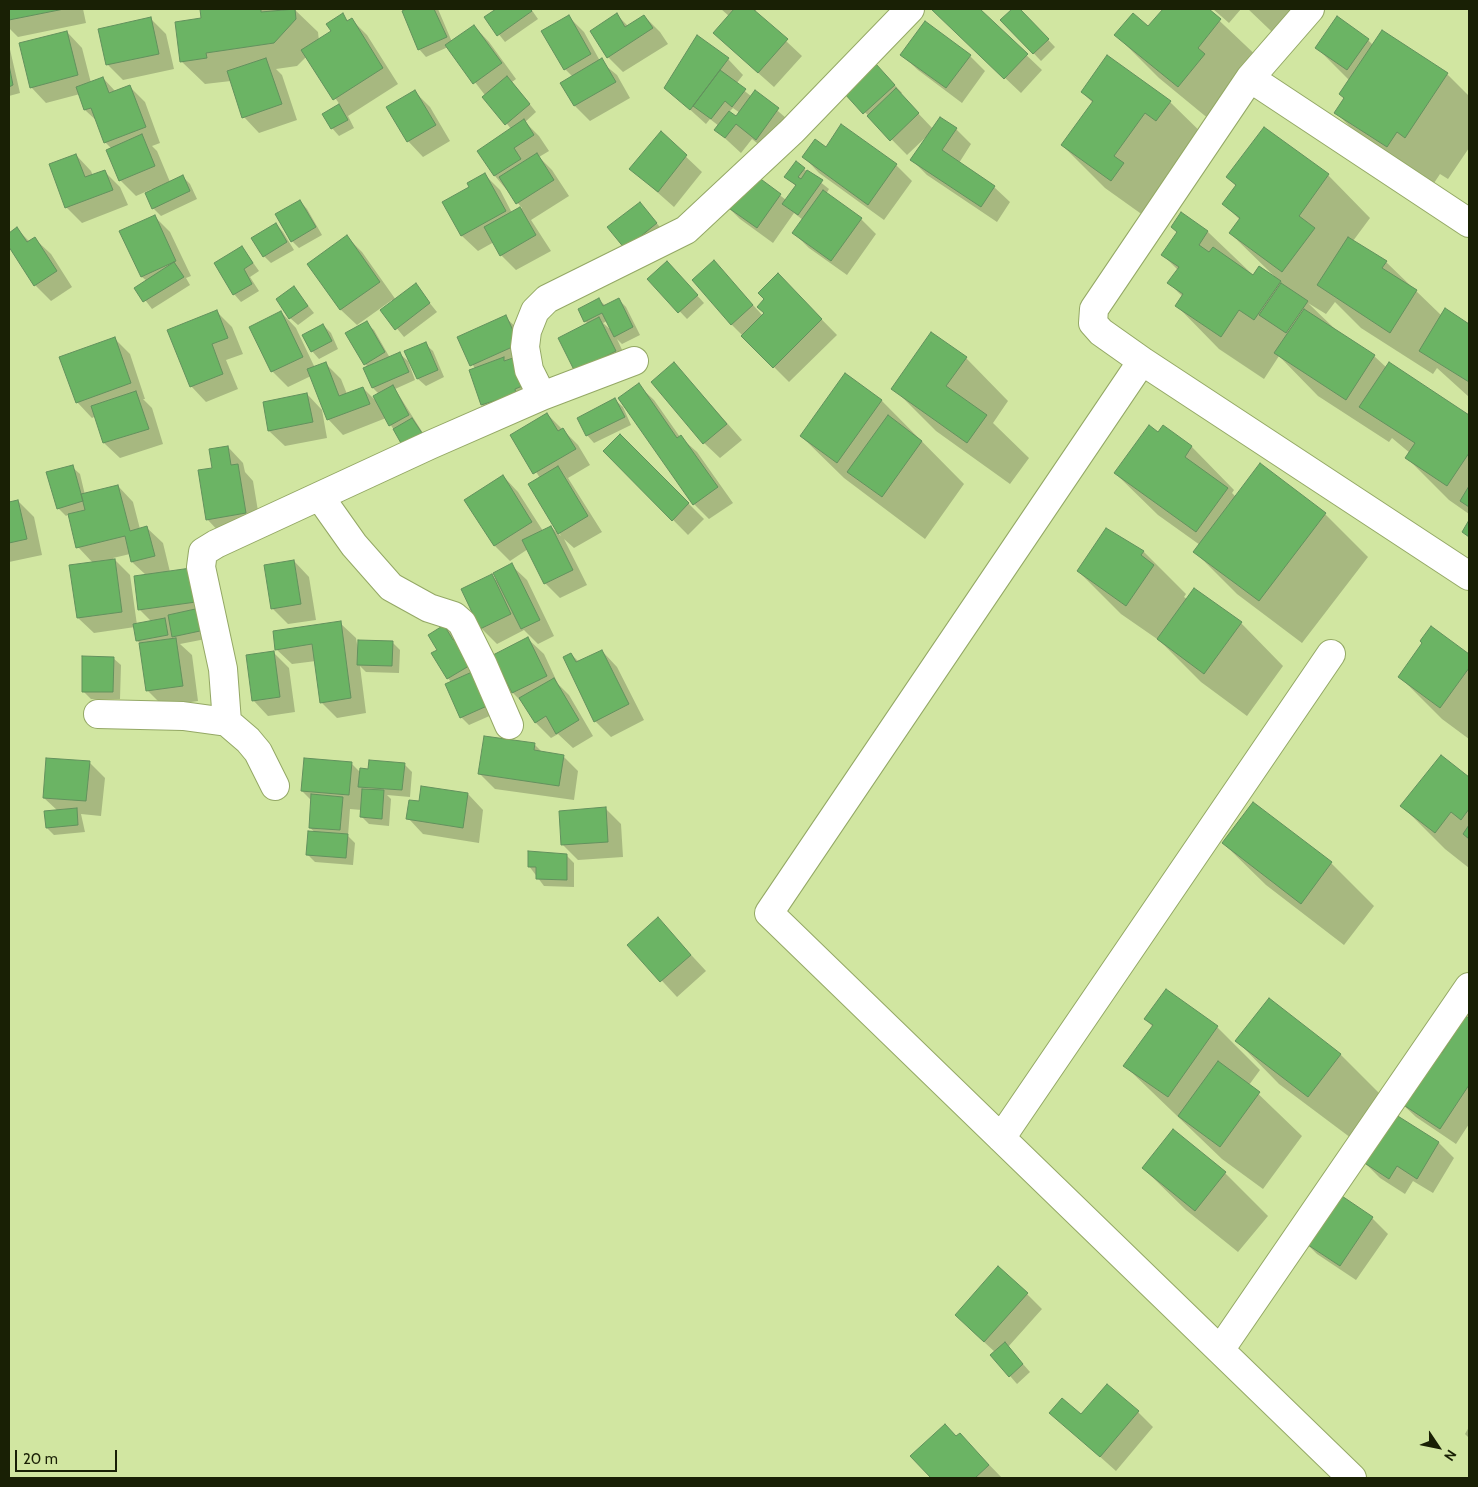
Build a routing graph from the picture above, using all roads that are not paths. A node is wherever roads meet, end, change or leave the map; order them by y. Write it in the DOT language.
graph roads {
  1 [pos="910,9"];
  2 [pos="1310,9"];
  3 [pos="1250,78"];
  4 [pos="1469,223"];
  5 [pos="634,361"];
  6 [pos="1142,361"];
  7 [pos="542,396"];
  8 [pos="320,497"];
  9 [pos="1469,576"];
  10 [pos="1331,654"];
  11 [pos="98,714"];
  12 [pos="227,722"];
  13 [pos="509,725"];
  14 [pos="275,786"];
  15 [pos="1469,987"];
  16 [pos="1001,1138"];
  17 [pos="1220,1350"];
  18 [pos="1352,1478"];
  1 -- 7 [label="street"];
  2 -- 3 [label="street"];
  3 -- 4 [label="street"];
  3 -- 6 [label="street"];
  5 -- 7 [label="street"];
  6 -- 9 [label="street"];
  6 -- 16 [label="street"];
  7 -- 8 [label="street"];
  8 -- 12 [label="street"];
  8 -- 13 [label="street"];
  10 -- 16 [label="street"];
  11 -- 12 [label="street"];
  12 -- 14 [label="street"];
  15 -- 17 [label="street"];
  16 -- 17 [label="street"];
  17 -- 18 [label="street"];
}
